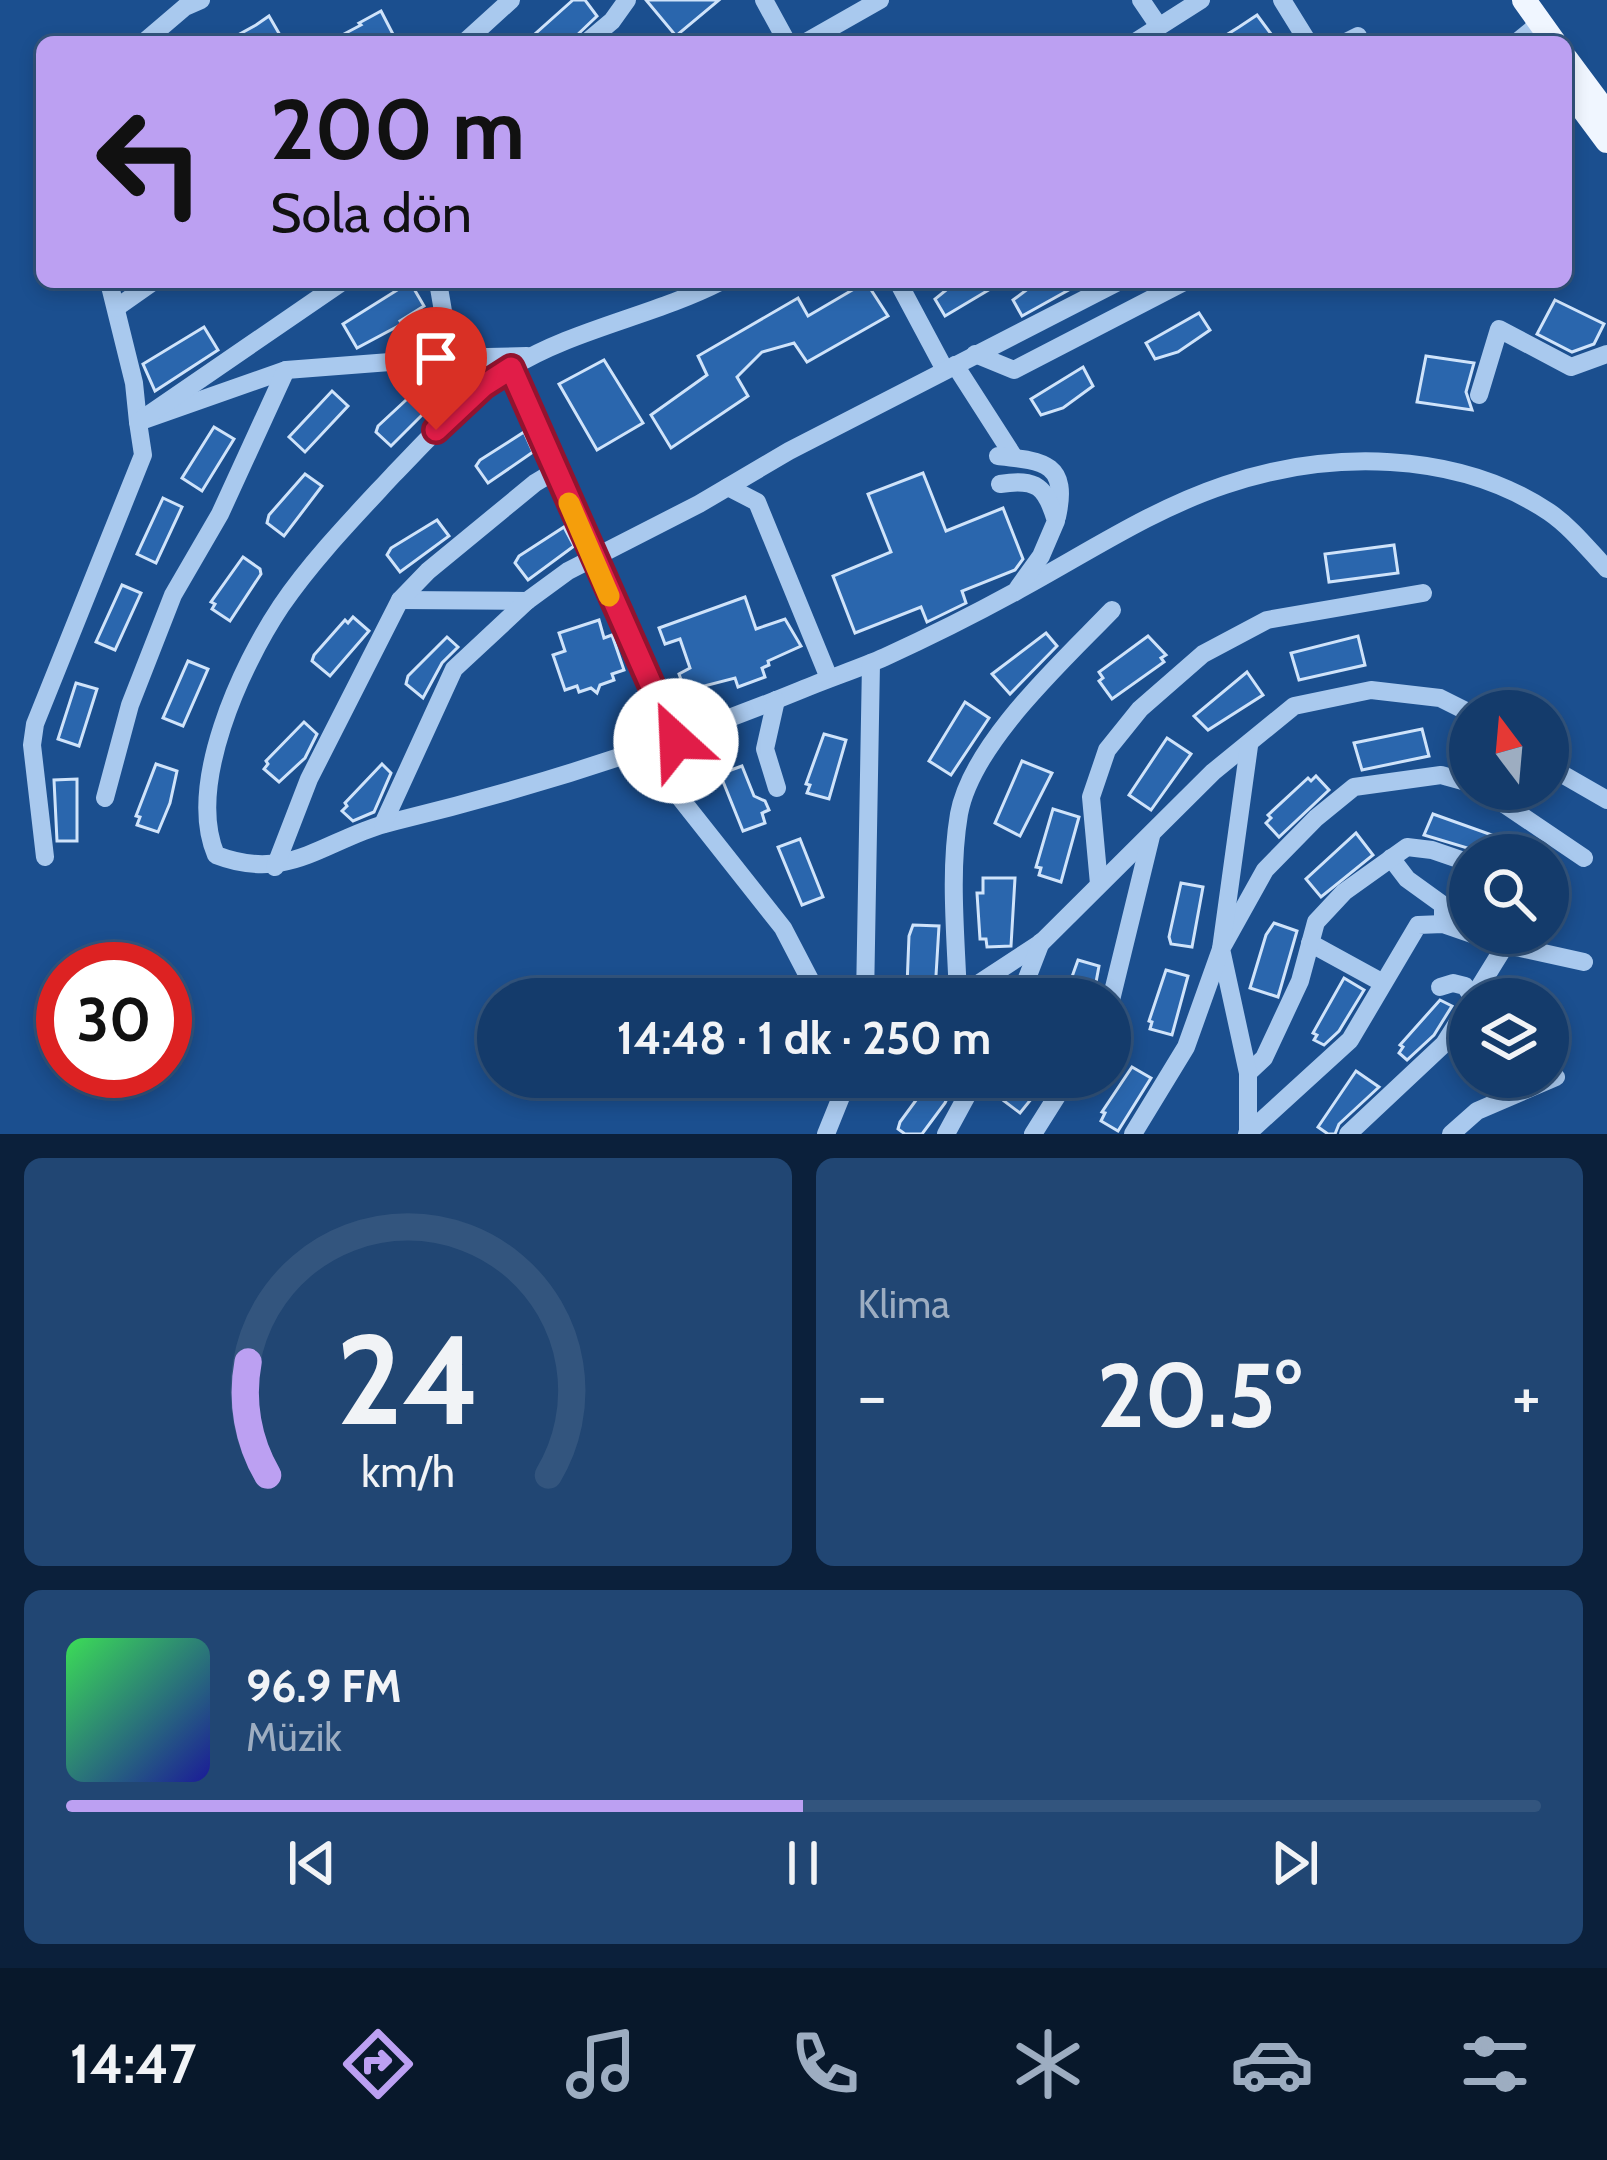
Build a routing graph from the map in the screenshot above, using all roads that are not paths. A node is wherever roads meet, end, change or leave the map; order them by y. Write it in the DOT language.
graph roads {
  1 [pos="201,0"];
  2 [pos="511,0"];
  3 [pos="627,0"];
  4 [pos="764,0"];
  5 [pos="880,0"];
  6 [pos="1142,0"];
  7 [pos="1201,0"];
  8 [pos="1282,0"];
  9 [pos="1504,0"];
  10 [pos="1524,0"];
  11 [pos="151,36"];
  12 [pos="471,36"];
  13 [pos="594,36"];
  14 [pos="784,36"];
  15 [pos="817,36"];
  16 [pos="1145,36"];
  17 [pos="1304,36"];
  18 [pos="1533,36"];
  19 [pos="1534,36"];
  20 [pos="1572,67"];
  21 [pos="1572,94"];
  22 [pos="1607,114"];
  23 [pos="1607,141"];
  24 [pos="111,288"];
  25 [pos="144,288"];
  26 [pos="333,288"];
  27 [pos="439,288"];
  28 [pos="705,288"];
  29 [pos="906,288"];
  30 [pos="1106,288"];
  31 [pos="1172,288"];
  32 [pos="116,308"];
  33 [pos="975,354"];
  34 [pos="1607,354"];
  35 [pos="532,356"];
  36 [pos="451,358"];
  37 [pos="511,368"];
  38 [pos="950,368"];
  39 [pos="286,370"];
  40 [pos="1479,394"];
  41 [pos="138,422"];
  42 [pos="555,471"];
  43 [pos="1000,484"];
  44 [pos="728,487"];
  45 [pos="1056,521"];
  46 [pos="592,559"];
  47 [pos="1607,569"];
  48 [pos="1015,592"];
  49 [pos="1423,592"];
  50 [pos="400,600"];
  51 [pos="526,602"];
  52 [pos="1112,610"];
  53 [pos="871,662"];
  54 [pos="829,678"];
  55 [pos="776,700"];
  56 [pos="1449,702"];
  57 [pos="676,741"];
  58 [pos="1250,746"];
  59 [pos="643,751"];
  60 [pos="1449,777"];
  61 [pos="1569,778"];
  62 [pos="777,788"];
  63 [pos="105,798"];
  64 [pos="1607,800"];
  65 [pos="1513,810"];
  66 [pos="383,824"];
  67 [pos="1150,836"];
  68 [pos="1449,856"];
  69 [pos="45,857"];
  70 [pos="1391,858"];
  71 [pos="1583,858"];
  72 [pos="275,867"];
  73 [pos="1100,884"];
  74 [pos="1443,924"];
  75 [pos="1449,926"];
  76 [pos="1042,942"];
  77 [pos="1310,943"];
  78 [pos="1222,949"];
  79 [pos="1549,954"];
  80 [pos="1584,962"];
  81 [pos="809,978"];
  82 [pos="866,978"];
  83 [pos="956,978"];
  84 [pos="987,978"];
  85 [pos="1027,978"];
  86 [pos="1116,978"];
  87 [pos="1384,983"];
  88 [pos="1449,984"];
  89 [pos="1440,987"];
  90 [pos="1449,1036"];
  91 [pos="1248,1073"];
  92 [pos="839,1098"];
  93 [pos="966,1098"];
  94 [pos="1056,1098"];
  95 [pos="1508,1098"];
  96 [pos="1248,1133"];
  97 [pos="826,1134"];
  98 [pos="946,1134"];
  99 [pos="1033,1134"];
  100 [pos="1133,1134"];
  101 [pos="1348,1134"];
  102 [pos="1451,1134"];
  1 -- 11 [label="street"];
  2 -- 12 [label="street"];
  3 -- 13 [label="street"];
  4 -- 14 [label="street"];
  5 -- 15 [label="street"];
  6 -- 16 [label="street"];
  7 -- 16 [label="street"];
  8 -- 17 [label="street"];
  9 -- 18 [label="main road"];
  10 -- 19 [label="main road"];
  20 -- 22 [label="main road"];
  21 -- 23 [label="main road"];
  24 -- 32 [label="street"];
  25 -- 32 [label="street"];
  26 -- 41 [label="street"];
  27 -- 36 [label="street"];
  28 -- 35 [label="street"];
  29 -- 38 [label="street"];
  30 -- 33 [label="street"];
  31 -- 33 [label="street"];
  32 -- 41 [label="street"];
  33 -- 38 [label="street"];
  34 -- 40 [label="street"];
  35 -- 36 [label="street"];
  35 -- 37 [label="street"];
  36 -- 39 [label="street"];
  37 -- 42 [label="street"];
  37 -- 72 [label="street"];
  38 -- 44 [label="street"];
  38 -- 45 [label="street"];
  39 -- 41 [label="street"];
  39 -- 63 [label="street"];
  41 -- 69 [label="street"];
  42 -- 46 [label="street"];
  42 -- 50 [label="street"];
  43 -- 45 [label="street"];
  44 -- 46 [label="street"];
  44 -- 54 [label="street"];
  45 -- 48 [label="street"];
  46 -- 51 [label="street"];
  46 -- 57 [label="street"];
  47 -- 48 [label="street"];
  48 -- 53 [label="street"];
  49 -- 73 [label="street"];
  50 -- 51 [label="street"];
  50 -- 72 [label="street"];
  51 -- 66 [label="street"];
  52 -- 83 [label="street"];
  53 -- 54 [label="street"];
  53 -- 82 [label="street"];
  54 -- 55 [label="street"];
  55 -- 57 [label="street"];
  55 -- 62 [label="street"];
  56 -- 58 [label="street"];
  57 -- 59 [label="street"];
  58 -- 67 [label="street"];
  58 -- 78 [label="street"];
  59 -- 66 [label="street"];
  59 -- 81 [label="street"];
  60 -- 78 [label="street"];
  61 -- 64 [label="street"];
  65 -- 71 [label="street"];
  66 -- 72 [label="street"];
  67 -- 73 [label="street"];
  67 -- 86 [label="street"];
  68 -- 70 [label="street"];
  70 -- 74 [label="street"];
  70 -- 77 [label="street"];
  73 -- 76 [label="street"];
  74 -- 75 [label="street"];
  74 -- 87 [label="street"];
  76 -- 84 [label="street"];
  76 -- 85 [label="street"];
  77 -- 87 [label="street"];
  77 -- 91 [label="street"];
  78 -- 91 [label="street"];
  78 -- 100 [label="street"];
  79 -- 80 [label="street"];
  87 -- 96 [label="street"];
  88 -- 89 [label="street"];
  90 -- 101 [label="street"];
  91 -- 96 [label="street"];
  92 -- 97 [label="street"];
  93 -- 98 [label="street"];
  94 -- 99 [label="street"];
  95 -- 102 [label="street"];
}
